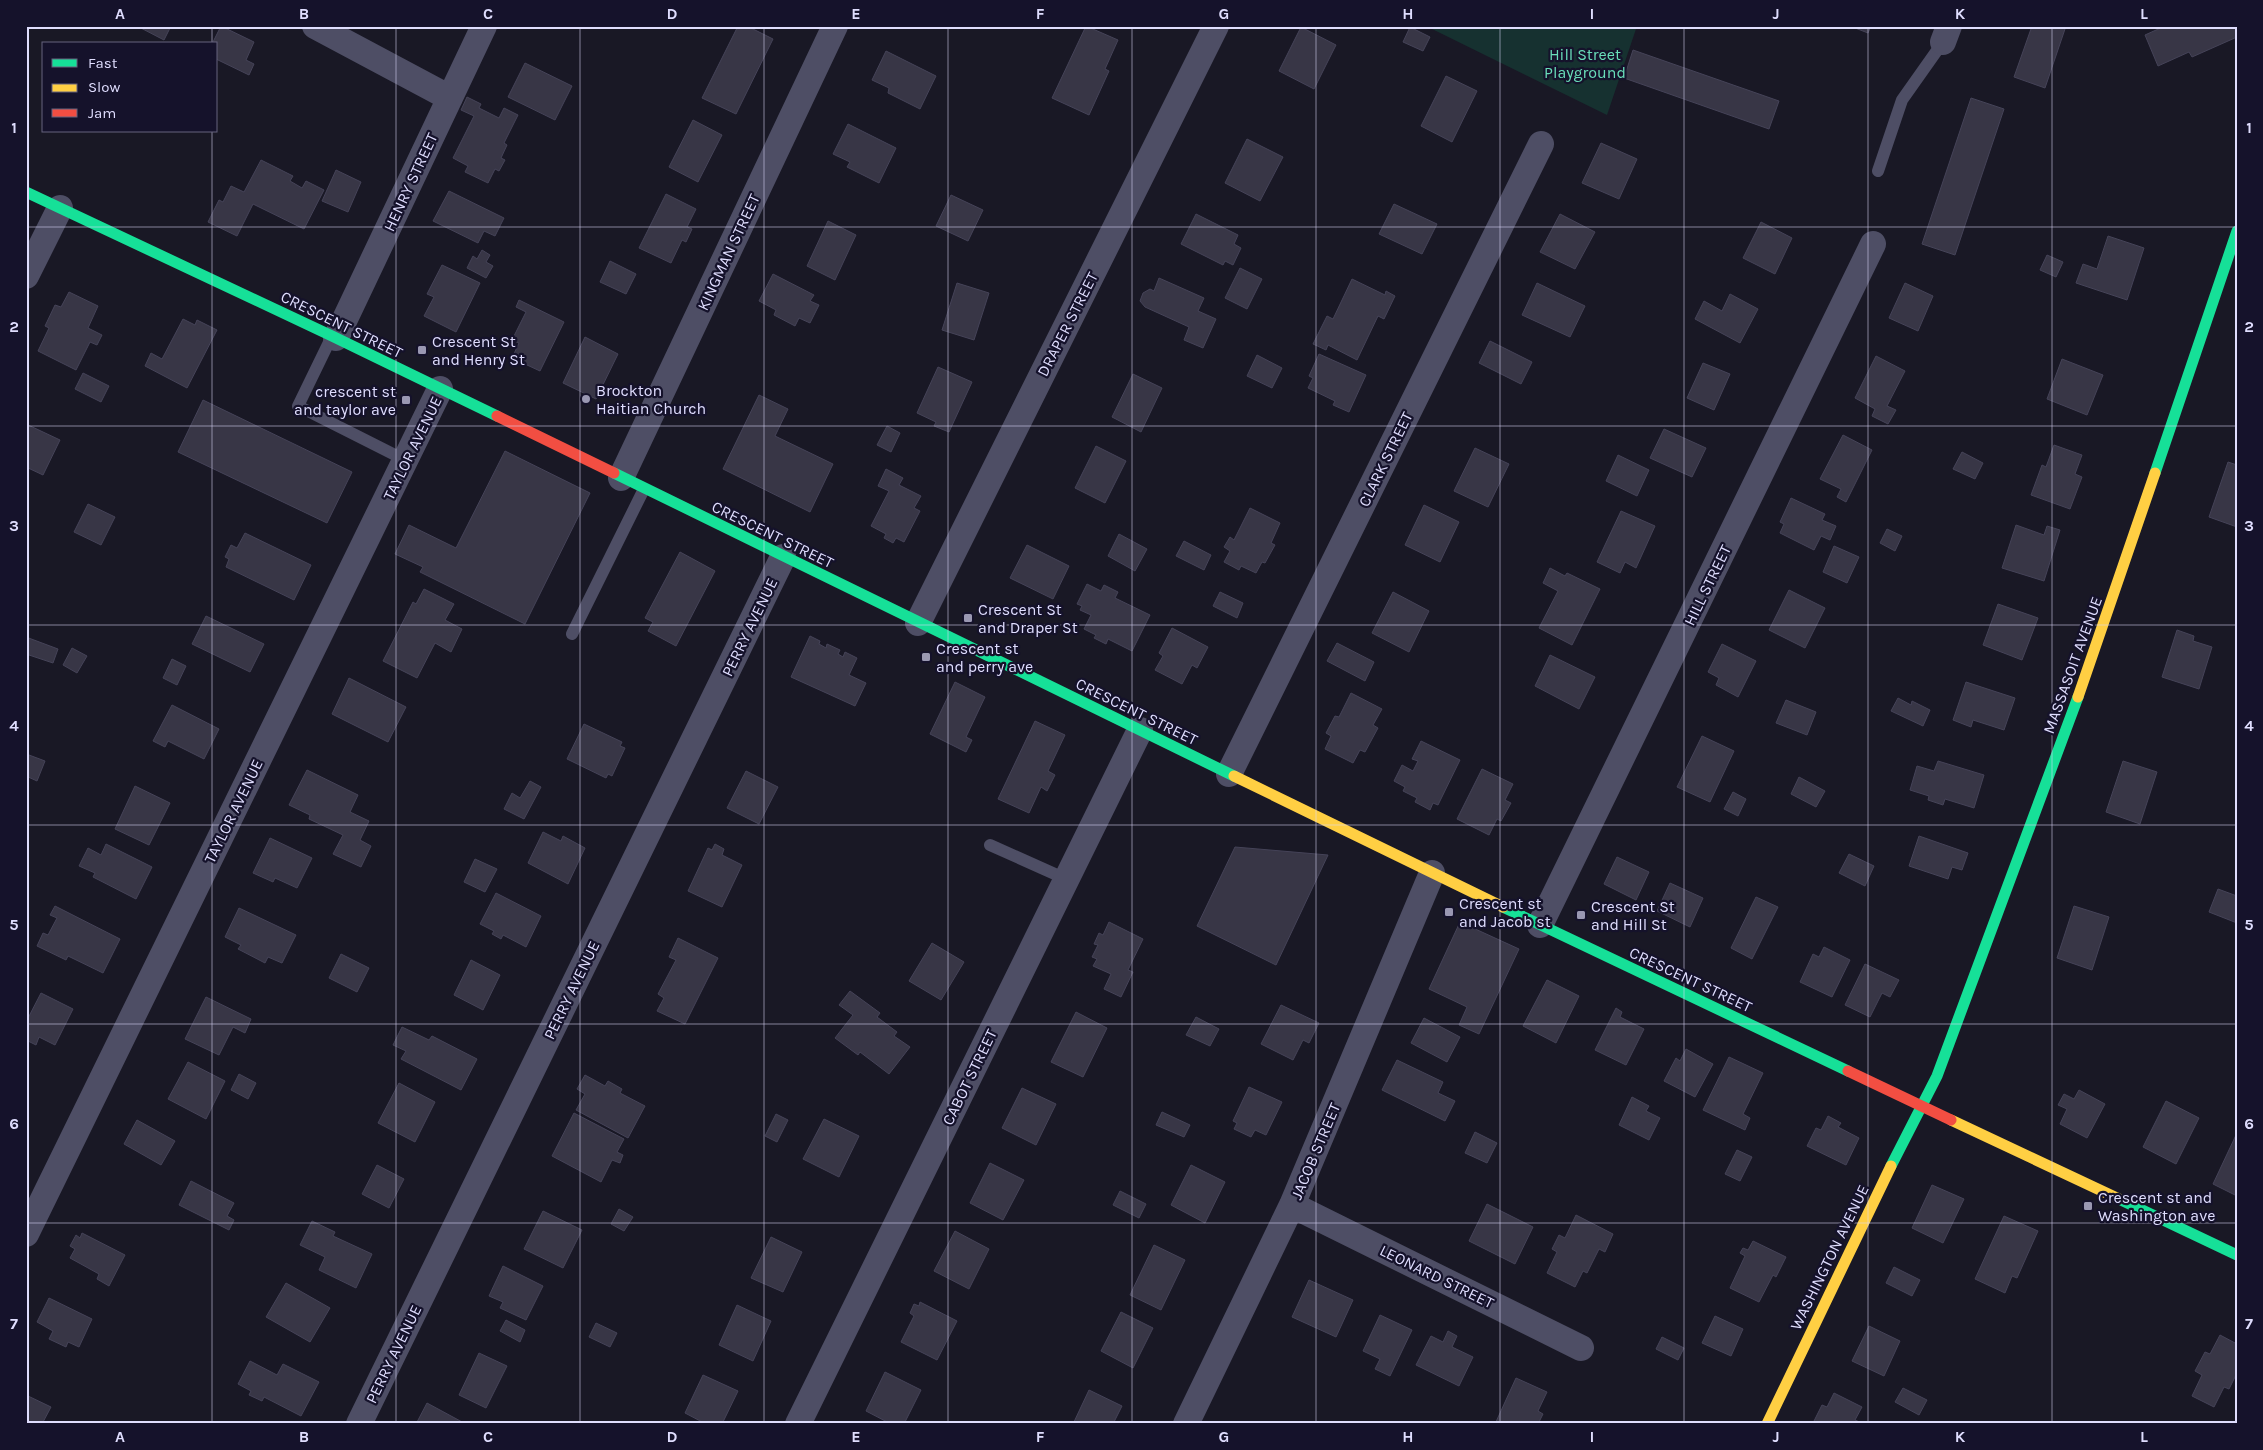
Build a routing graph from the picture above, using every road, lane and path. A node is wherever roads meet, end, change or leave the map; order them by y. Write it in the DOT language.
graph roads {
  1 [pos="315,26"];
  2 [pos="484,26"];
  3 [pos="835,26"];
  4 [pos="1216,26"];
  5 [pos="1946,34"];
  6 [pos="450,98"];
  7 [pos="1541,144"];
  8 [pos="1878,171"];
  9 [pos="26,192"];
  10 [pos="60,208"];
  11 [pos="2237,231"];
  12 [pos="1873,244"];
  13 [pos="26,276"];
  14 [pos="334,337"];
  15 [pos="440,389"];
  16 [pos="405,460"];
  17 [pos="633,483"];
  18 [pos="783,557"];
  19 [pos="918,623"];
  20 [pos="572,634"];
  21 [pos="1140,730"];
  22 [pos="1229,774"];
  23 [pos="990,845"];
  24 [pos="1432,873"];
  25 [pos="1066,879"];
  26 [pos="1540,925"];
  27 [pos="1922,1105"];
  28 [pos="1292,1204"];
  29 [pos="29,1218"];
  30 [pos="2237,1255"];
  31 [pos="1581,1348"];
  32 [pos="359,1424"];
  33 [pos="798,1424"];
  34 [pos="1186,1424"];
  35 [pos="1767,1424"];
  1 -- 6 [label="street"];
  2 -- 6 [label="street, HENRY STREET"];
  3 -- 17 [label="street, KINGMAN STREET"];
  4 -- 19 [label="street, DRAPER STREET"];
  5 -- 8 [label="lane"];
  6 -- 14 [label="street, HENRY STREET"];
  7 -- 22 [label="street, CLARK STREET"];
  9 -- 10 [label="main road, CRESCENT STREET"];
  10 -- 13 [label="street"];
  10 -- 14 [label="main road, CRESCENT STREET"];
  11 -- 27 [label="main road, MASSASOIT AVENUE"];
  12 -- 26 [label="street, HILL STREET"];
  14 -- 15 [label="main road, CRESCENT STREET"];
  14 -- 16 [label="lane"];
  15 -- 16 [label="street, TAYLOR AVENUE"];
  15 -- 17 [label="main road, CRESCENT STREET"];
  16 -- 29 [label="street, TAYLOR AVENUE"];
  17 -- 18 [label="main road, CRESCENT STREET"];
  17 -- 20 [label="lane"];
  18 -- 19 [label="main road, CRESCENT STREET"];
  18 -- 32 [label="street, PERRY AVENUE"];
  19 -- 21 [label="main road, CRESCENT STREET"];
  21 -- 22 [label="main road, CRESCENT STREET"];
  21 -- 25 [label="street, CABOT STREET"];
  22 -- 24 [label="main road, CRESCENT STREET"];
  23 -- 25 [label="lane"];
  24 -- 26 [label="main road, CRESCENT STREET"];
  24 -- 28 [label="street, JACOB STREET"];
  25 -- 33 [label="street, CABOT STREET"];
  26 -- 27 [label="main road, CRESCENT STREET"];
  27 -- 30 [label="main road, CRESCENT STREET"];
  27 -- 35 [label="main road, WASHINGTON AVENUE"];
  28 -- 31 [label="street, LEONARD STREET"];
  28 -- 34 [label="street, JACOB STREET"];
}
